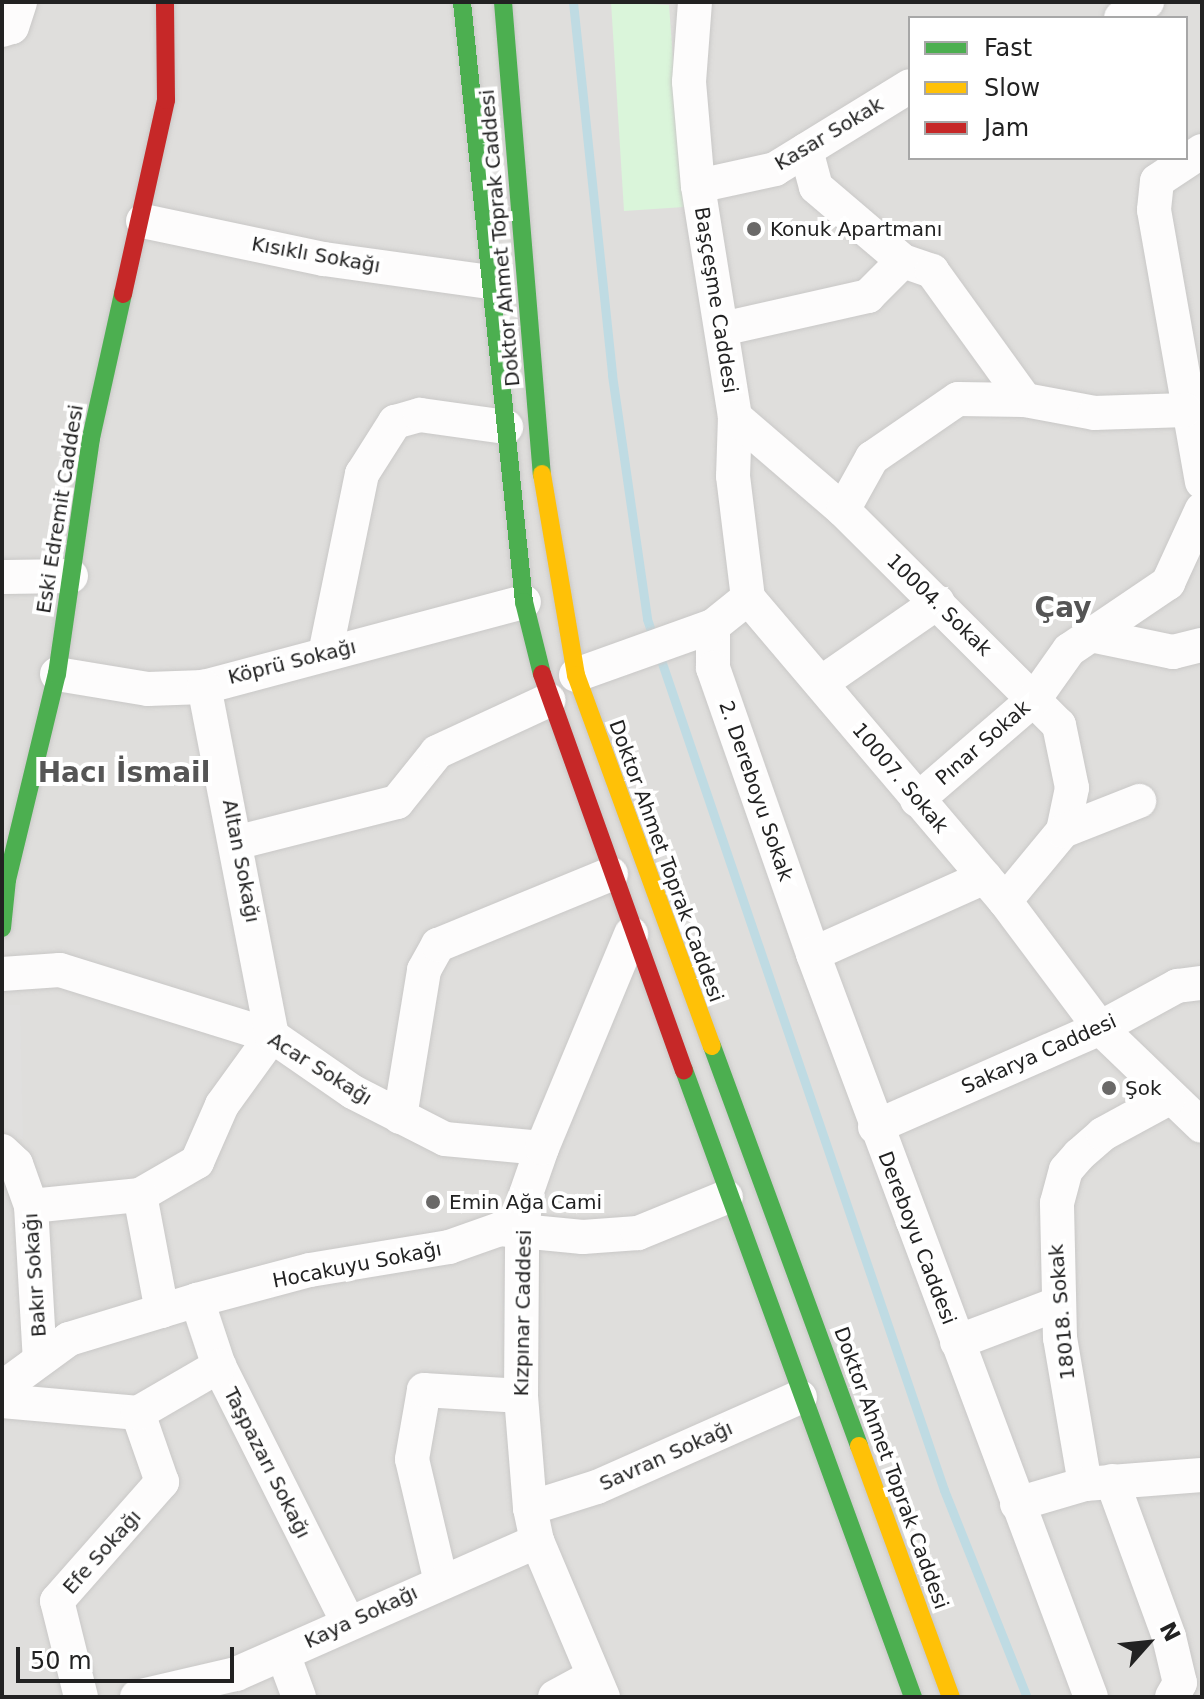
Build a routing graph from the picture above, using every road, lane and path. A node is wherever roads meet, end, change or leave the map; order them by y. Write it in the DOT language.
graph roads {
  1 [pos="20,2"];
  2 [pos="165,2"];
  3 [pos="462,2"];
  4 [pos="503,2"];
  5 [pos="695,2"];
  6 [pos="1147,2"];
  7 [pos="1124,16"];
  8 [pos="2,30"];
  9 [pos="908,87"];
  10 [pos="806,150"];
  11 [pos="1202,151"];
  12 [pos="698,186"];
  13 [pos="143,221"];
  14 [pos="903,261"];
  15 [pos="490,282"];
  16 [pos="1188,318"];
  17 [pos="722,329"];
  18 [pos="1025,400"];
  19 [pos="1185,410"];
  20 [pos="735,417"];
  21 [pos="506,427"];
  22 [pos="1202,482"];
  23 [pos="1202,509"];
  24 [pos="843,510"];
  25 [pos="71,576"];
  26 [pos="2,577"];
  27 [pos="748,598"];
  28 [pos="524,602"];
  29 [pos="938,602"];
  30 [pos="713,626"];
  31 [pos="1091,635"];
  32 [pos="1202,645"];
  33 [pos="325,654"];
  34 [pos="590,671"];
  35 [pos="57,674"];
  36 [pos="821,683"];
  37 [pos="204,687"];
  38 [pos="1035,698"];
  39 [pos="549,700"];
  40 [pos="917,800"];
  41 [pos="1139,801"];
  42 [pos="1063,831"];
  43 [pos="239,842"];
  44 [pos="611,874"];
  45 [pos="995,889"];
  46 [pos="3,908"];
  47 [pos="631,934"];
  48 [pos="813,954"];
  49 [pos="2,974"];
  50 [pos="1202,983"];
  51 [pos="1100,1028"];
  52 [pos="272,1036"];
  53 [pos="1169,1098"];
  54 [pos="400,1117"];
  55 [pos="1202,1126"];
  56 [pos="875,1127"];
  57 [pos="542,1148"];
  58 [pos="2,1151"];
  59 [pos="140,1195"];
  60 [pos="726,1197"];
  61 [pos="31,1206"];
  62 [pos="522,1233"];
  63 [pos="197,1300"];
  64 [pos="1057,1304"];
  65 [pos="162,1311"];
  66 [pos="957,1342"];
  67 [pos="40,1360"];
  68 [pos="219,1366"];
  69 [pos="2,1388"];
  70 [pos="521,1396"];
  71 [pos="800,1397"];
  72 [pos="2,1401"];
  73 [pos="138,1413"];
  74 [pos="1202,1475"];
  75 [pos="1098,1483"];
  76 [pos="1017,1504"];
  77 [pos="533,1524"];
  78 [pos="441,1582"];
  79 [pos="347,1621"];
  80 [pos="283,1654"];
  81 [pos="598,1687"];
  82 [pos="81,1697"];
  83 [pos="137,1697"];
  84 [pos="299,1697"];
  85 [pos="555,1697"];
  86 [pos="913,1697"];
  87 [pos="951,1697"];
  88 [pos="1091,1697"];
  89 [pos="1172,1697"];
  1 -- 8 [label="street"];
  2 -- 13 [label="main road, Eski Edremit Caddesi"];
  3 -- 15 [label="main road, Doktor Ahmet Toprak Caddesi"];
  4 -- 34 [label="main road, Doktor Ahmet Toprak Caddesi"];
  5 -- 12 [label="street, Başçeşme Caddesi"];
  6 -- 7 [label="street"];
  9 -- 10 [label="street, Kasar Sokak"];
  10 -- 12 [label="street, Kasar Sokak"];
  10 -- 14 [label="street"];
  11 -- 16 [label="street"];
  12 -- 17 [label="street, Başçeşme Caddesi"];
  13 -- 15 [label="street, Kısıklı Sokağı"];
  13 -- 25 [label="main road, Eski Edremit Caddesi"];
  14 -- 17 [label="street"];
  14 -- 18 [label="street"];
  15 -- 21 [label="main road, Doktor Ahmet Toprak Caddesi"];
  16 -- 19 [label="street"];
  17 -- 20 [label="street, Başçeşme Caddesi"];
  18 -- 19 [label="street"];
  18 -- 24 [label="street"];
  19 -- 22 [label="street"];
  20 -- 24 [label="street, 10004. Sokak"];
  20 -- 27 [label="street, Başçeşme Caddesi"];
  21 -- 28 [label="main road, Doktor Ahmet Toprak Caddesi"];
  21 -- 33 [label="street"];
  23 -- 31 [label="street, Pınar Sokak"];
  24 -- 29 [label="street, 10004. Sokak"];
  25 -- 26 [label="street"];
  25 -- 35 [label="main road, Eski Edremit Caddesi"];
  27 -- 30 [label="street"];
  27 -- 36 [label="street, 10007. Sokak"];
  28 -- 33 [label="street, Köprü Sokağı"];
  28 -- 39 [label="main road, Doktor Ahmet Toprak Caddesi"];
  29 -- 36 [label="street"];
  29 -- 38 [label="street, 10004. Sokak"];
  30 -- 34 [label="street"];
  30 -- 48 [label="street, 2. Dereboyu Sokak"];
  31 -- 32 [label="street"];
  31 -- 38 [label="street, Pınar Sokak"];
  33 -- 37 [label="street, Köprü Sokağı"];
  34 -- 87 [label="main road, Doktor Ahmet Toprak Caddesi"];
  35 -- 37 [label="street, Köprü Sokağı"];
  35 -- 46 [label="main road, Eski Edremit Caddesi"];
  36 -- 40 [label="street, 10007. Sokak"];
  37 -- 43 [label="street, Altan Sokağı"];
  38 -- 40 [label="street, Pınar Sokak"];
  38 -- 42 [label="street, 10004. Sokak"];
  39 -- 43 [label="street"];
  39 -- 44 [label="main road, Doktor Ahmet Toprak Caddesi"];
  40 -- 45 [label="street, 10007. Sokak"];
  41 -- 42 [label="street"];
  42 -- 45 [label="street"];
  43 -- 52 [label="street, Altan Sokağı"];
  44 -- 47 [label="main road, Doktor Ahmet Toprak Caddesi"];
  44 -- 54 [label="street"];
  45 -- 48 [label="street"];
  45 -- 51 [label="street, 10007. Sokak"];
  47 -- 57 [label="street, Kızpınar Caddesi"];
  47 -- 60 [label="main road, Doktor Ahmet Toprak Caddesi"];
  48 -- 56 [label="street, Dereboyu Caddesi"];
  49 -- 52 [label="street, Acar Sokağı"];
  50 -- 51 [label="street, Sakarya Caddesi"];
  51 -- 53 [label="street, 10007. Sokak"];
  51 -- 56 [label="street, Sakarya Caddesi"];
  52 -- 54 [label="street, Acar Sokağı"];
  52 -- 59 [label="street"];
  53 -- 55 [label="street, 10007. Sokak"];
  53 -- 64 [label="street, 18018. Sokak"];
  54 -- 57 [label="street, Acar Sokağı"];
  56 -- 66 [label="street, Dereboyu Caddesi"];
  57 -- 62 [label="street, Kızpınar Caddesi"];
  58 -- 61 [label="street, Bakır Sokağı"];
  59 -- 61 [label="street"];
  59 -- 65 [label="street"];
  60 -- 62 [label="street, Hocakuyu Sokağı"];
  60 -- 71 [label="main road, Doktor Ahmet Toprak Caddesi"];
  61 -- 67 [label="street, Bakır Sokağı"];
  62 -- 63 [label="street, Hocakuyu Sokağı"];
  62 -- 70 [label="street, Kızpınar Caddesi"];
  63 -- 65 [label="street, Hocakuyu Sokağı"];
  63 -- 68 [label="street, Taşpazarı Sokağı"];
  64 -- 66 [label="street"];
  64 -- 75 [label="street, 18018. Sokak"];
  65 -- 67 [label="street, Hocakuyu Sokağı"];
  66 -- 76 [label="street, Dereboyu Caddesi"];
  67 -- 69 [label="street, Hocakuyu Sokağı"];
  68 -- 73 [label="street"];
  68 -- 79 [label="street, Taşpazarı Sokağı"];
  70 -- 77 [label="street, Kızpınar Caddesi"];
  70 -- 78 [label="street"];
  71 -- 77 [label="street, Savran Sokağı"];
  71 -- 86 [label="main road, Doktor Ahmet Toprak Caddesi"];
  72 -- 73 [label="street"];
  73 -- 82 [label="street, Efe Sokağı"];
  74 -- 75 [label="street"];
  75 -- 76 [label="street"];
  75 -- 89 [label="street, 18018. Sokak"];
  76 -- 88 [label="street, Dereboyu Caddesi"];
  77 -- 78 [label="street, Kaya Sokağı"];
  77 -- 81 [label="street, Kızpınar Caddesi"];
  78 -- 79 [label="street, Kaya Sokağı"];
  79 -- 80 [label="street, Kaya Sokağı"];
  80 -- 83 [label="street, Kaya Sokağı"];
  80 -- 84 [label="street"];
  81 -- 85 [label="street"];
}
